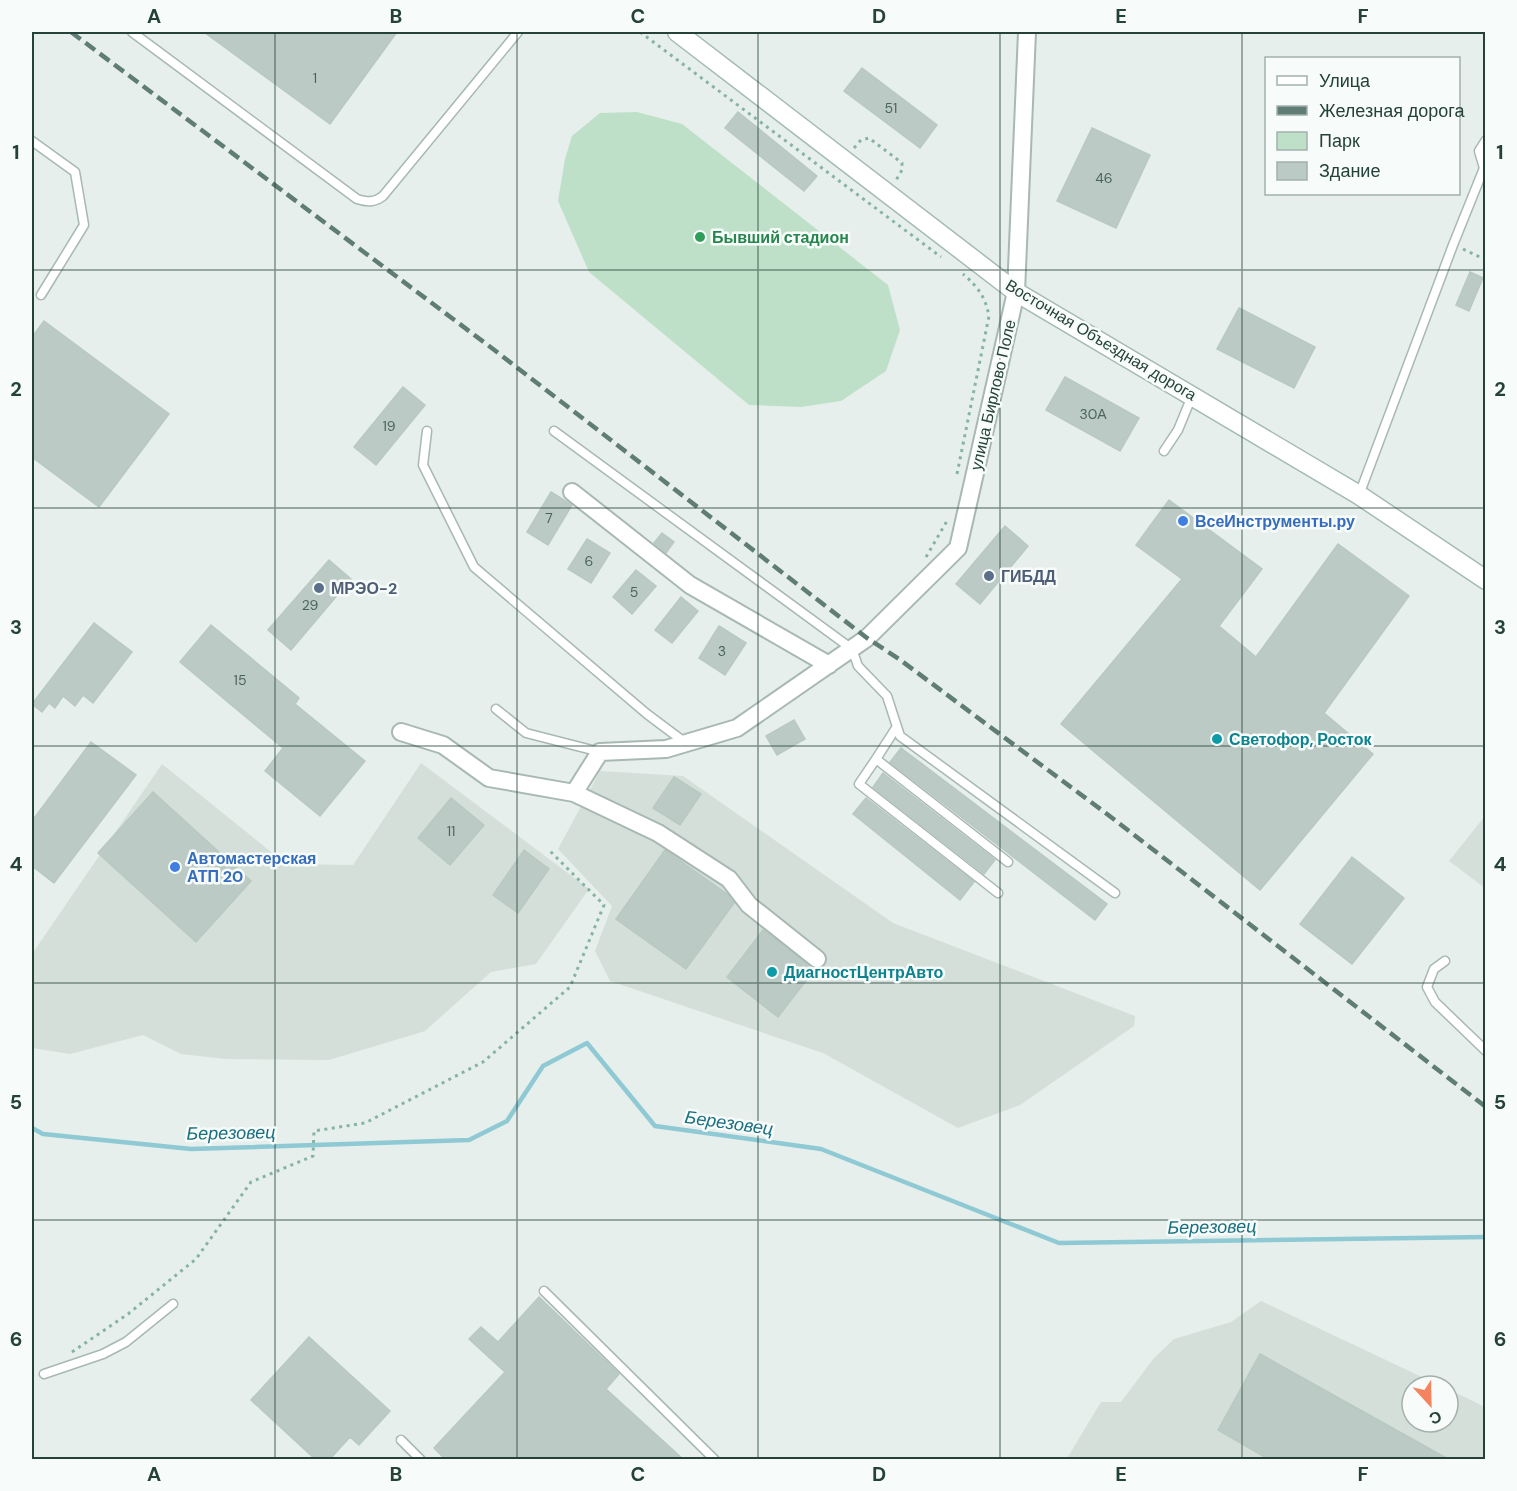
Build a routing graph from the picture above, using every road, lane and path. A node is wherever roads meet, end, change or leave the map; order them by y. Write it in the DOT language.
graph roads {
  1 [pos="132,32"];
  2 [pos="518,32"];
  3 [pos="640,32"];
  4 [pos="677,32"];
  5 [pos="1027,32"];
  6 [pos="1485,140"];
  7 [pos="32,141"];
  8 [pos="845,160"];
  9 [pos="889,194"];
  10 [pos="1453,244"];
  11 [pos="945,260"];
  12 [pos="1485,260"];
  13 [pos="954,267"];
  14 [pos="1017,292"];
  15 [pos="41,295"];
  16 [pos="1192,396"];
  17 [pos="428,431"];
  18 [pos="554,431"];
  19 [pos="1164,451"];
  20 [pos="956,479"];
  21 [pos="572,492"];
  22 [pos="1359,495"];
  23 [pos="948,520"];
  24 [pos="921,564"];
  25 [pos="1485,580"];
  26 [pos="852,649"];
  27 [pos="829,665"];
  28 [pos="496,709"];
  29 [pos="896,728"];
  30 [pos="401,732"];
  31 [pos="687,744"];
  32 [pos="600,752"];
  33 [pos="876,759"];
  34 [pos="574,793"];
  35 [pos="549,850"];
  36 [pos="1008,862"];
  37 [pos="998,893"];
  38 [pos="1114,893"];
  39 [pos="817,958"];
  40 [pos="1445,961"];
  41 [pos="1485,1051"];
  42 [pos="544,1291"];
  43 [pos="173,1304"];
  44 [pos="70,1353"];
  45 [pos="44,1374"];
  46 [pos="401,1440"];
  47 [pos="421,1460"];
  48 [pos="715,1460"];
  1 -- 2 [label="lane"];
  3 -- 11 [label="path"];
  4 -- 8 [label="main road, Восточная Объездная дорога"];
  5 -- 14 [label="street, улица Бирлово Поле"];
  6 -- 10 [label="lane"];
  7 -- 15 [label="lane"];
  8 -- 9 [label="main road, Восточная Объездная дорога"];
  8 -- 9 [label="path"];
  9 -- 14 [label="main road, Восточная Объездная дорога"];
  10 -- 12 [label="path"];
  10 -- 22 [label="lane"];
  13 -- 20 [label="path"];
  14 -- 16 [label="main road, Восточная Объездная дорога"];
  14 -- 26 [label="street, улица Бирлово Поле"];
  16 -- 19 [label="lane"];
  16 -- 22 [label="main road, Восточная Объездная дорога"];
  17 -- 31 [label="lane"];
  18 -- 26 [label="lane"];
  21 -- 27 [label="street"];
  22 -- 25 [label="main road, Восточная Объездная дорога"];
  23 -- 24 [label="path"];
  26 -- 27 [label="street, улица Бирлово Поле"];
  26 -- 29 [label="lane"];
  27 -- 31 [label="street, улица Бирлово Поле"];
  28 -- 32 [label="lane"];
  29 -- 33 [label="lane"];
  29 -- 38 [label="lane"];
  30 -- 34 [label="street"];
  31 -- 32 [label="street, улица Бирлово Поле"];
  32 -- 34 [label="street"];
  33 -- 36 [label="lane"];
  33 -- 37 [label="lane"];
  34 -- 39 [label="street"];
  35 -- 44 [label="path"];
  40 -- 41 [label="lane"];
  42 -- 48 [label="lane"];
  43 -- 45 [label="lane"];
  46 -- 47 [label="lane"];
}
